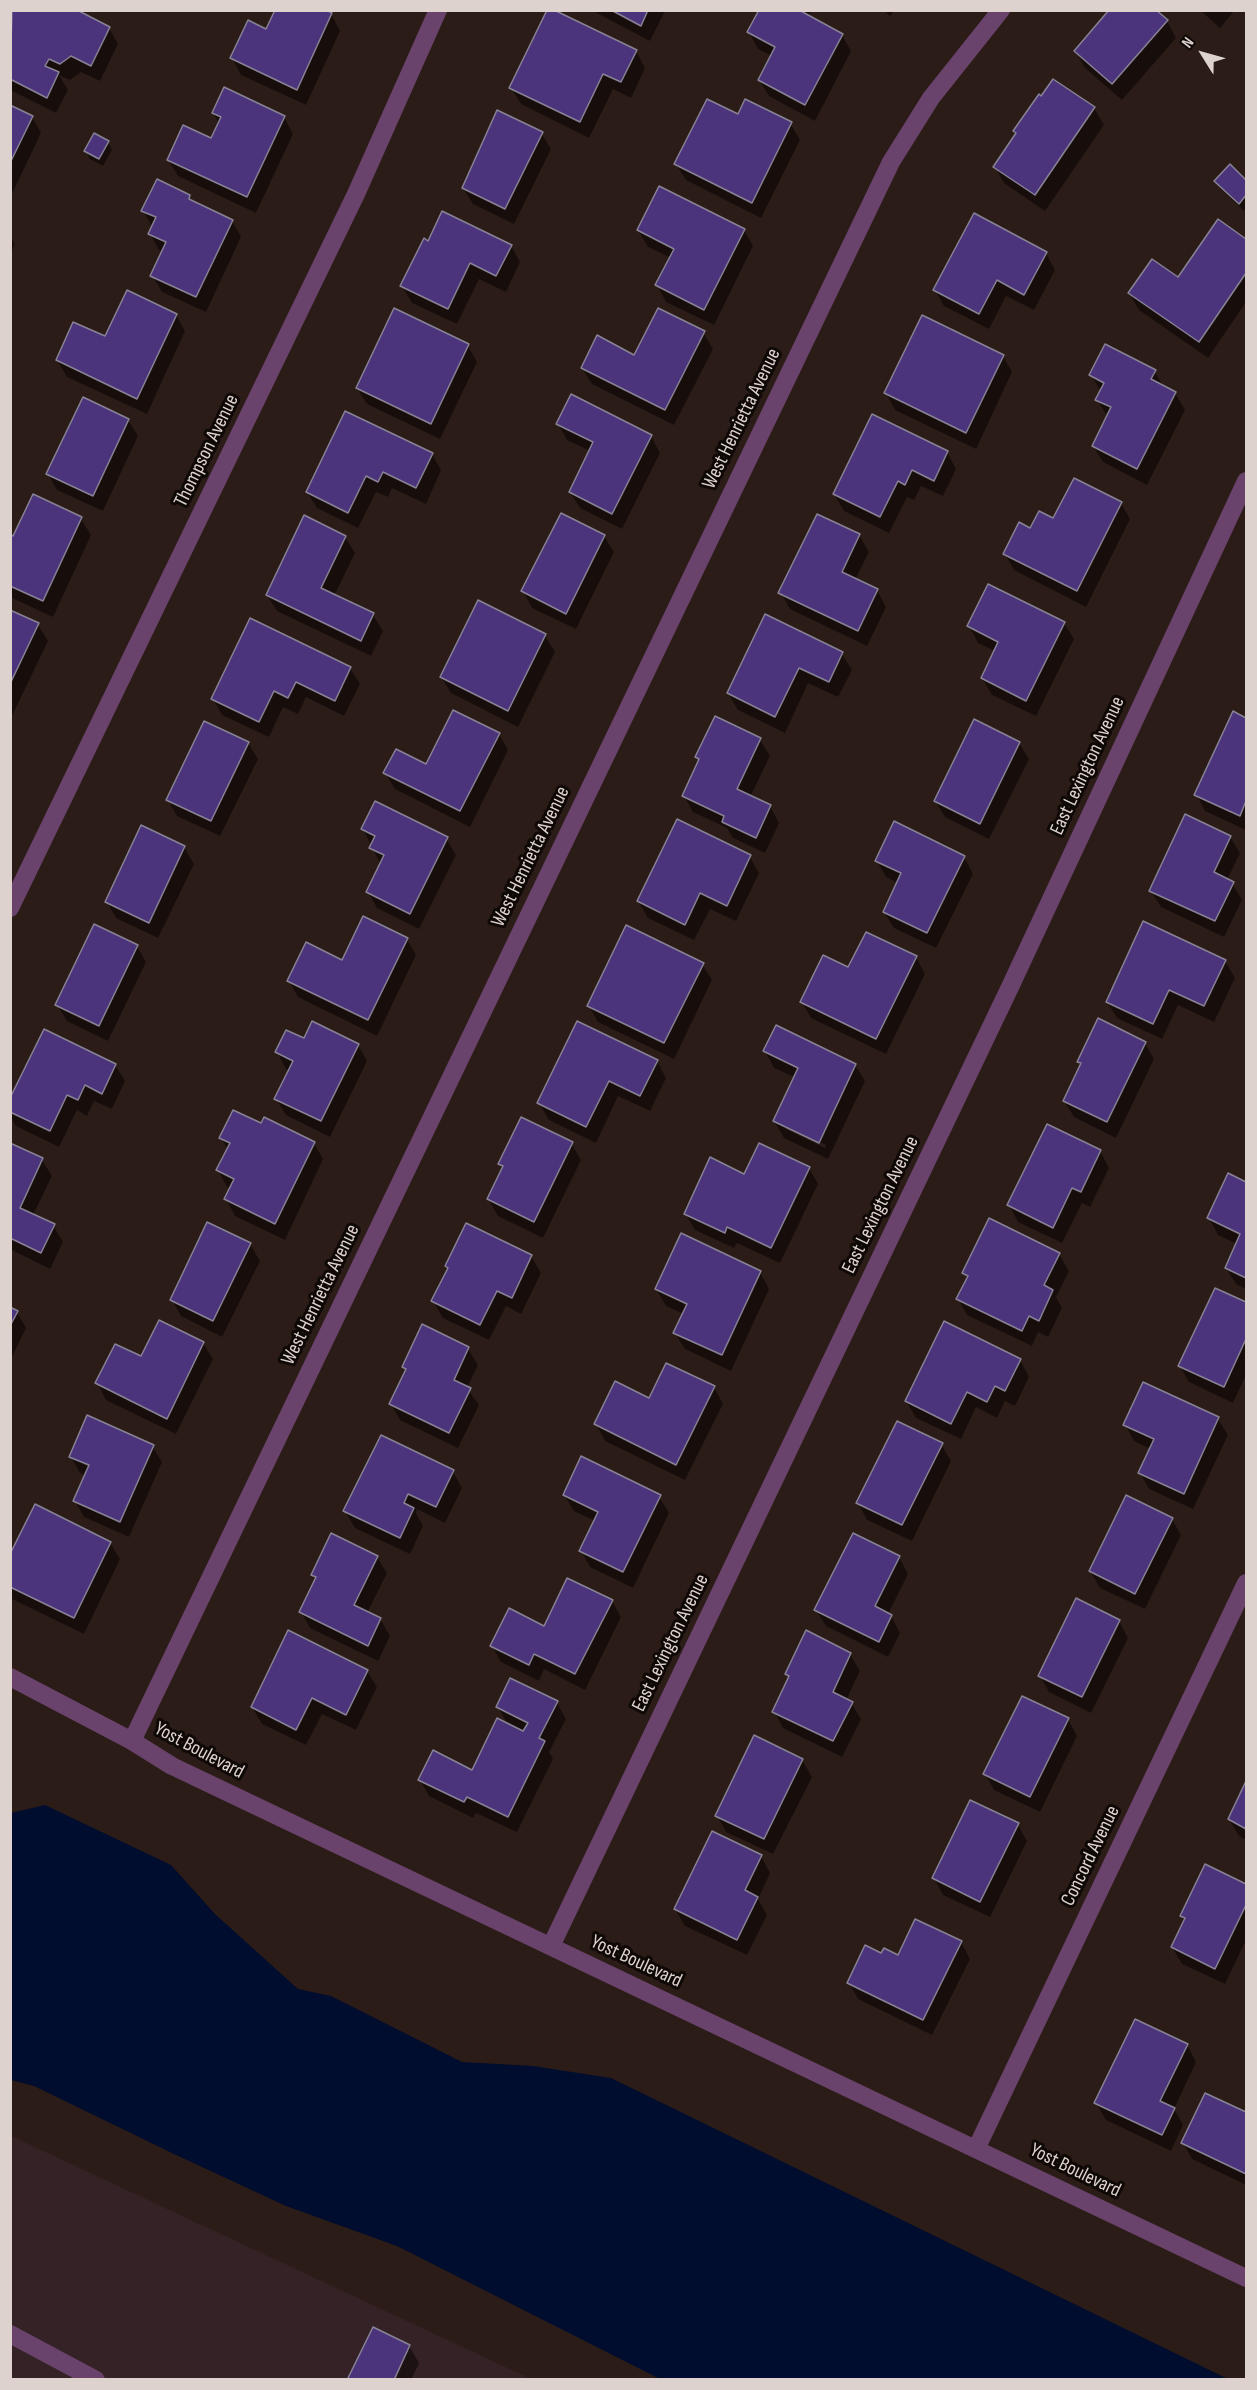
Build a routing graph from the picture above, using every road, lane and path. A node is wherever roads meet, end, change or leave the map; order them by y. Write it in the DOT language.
graph roads {
  1 [pos="438,10"];
  2 [pos="1001,10"];
  3 [pos="1246,480"];
  4 [pos="10,908"];
  5 [pos="1246,1582"];
  6 [pos="10,1677"];
  7 [pos="132,1741"];
  8 [pos="551,1946"];
  9 [pos="976,2149"];
  10 [pos="1246,2278"];
  11 [pos="10,2334"];
  12 [pos="96,2379"];
  1 -- 4 [label="street, Thompson Avenue"];
  2 -- 7 [label="street, West Henrietta Avenue"];
  3 -- 8 [label="street, East Lexington Avenue"];
  5 -- 9 [label="street, Concord Avenue"];
  6 -- 7 [label="street, Yost Boulevard"];
  7 -- 8 [label="street, Yost Boulevard"];
  8 -- 9 [label="street, Yost Boulevard"];
  9 -- 10 [label="street, Yost Boulevard"];
  11 -- 12 [label="street"];
}
